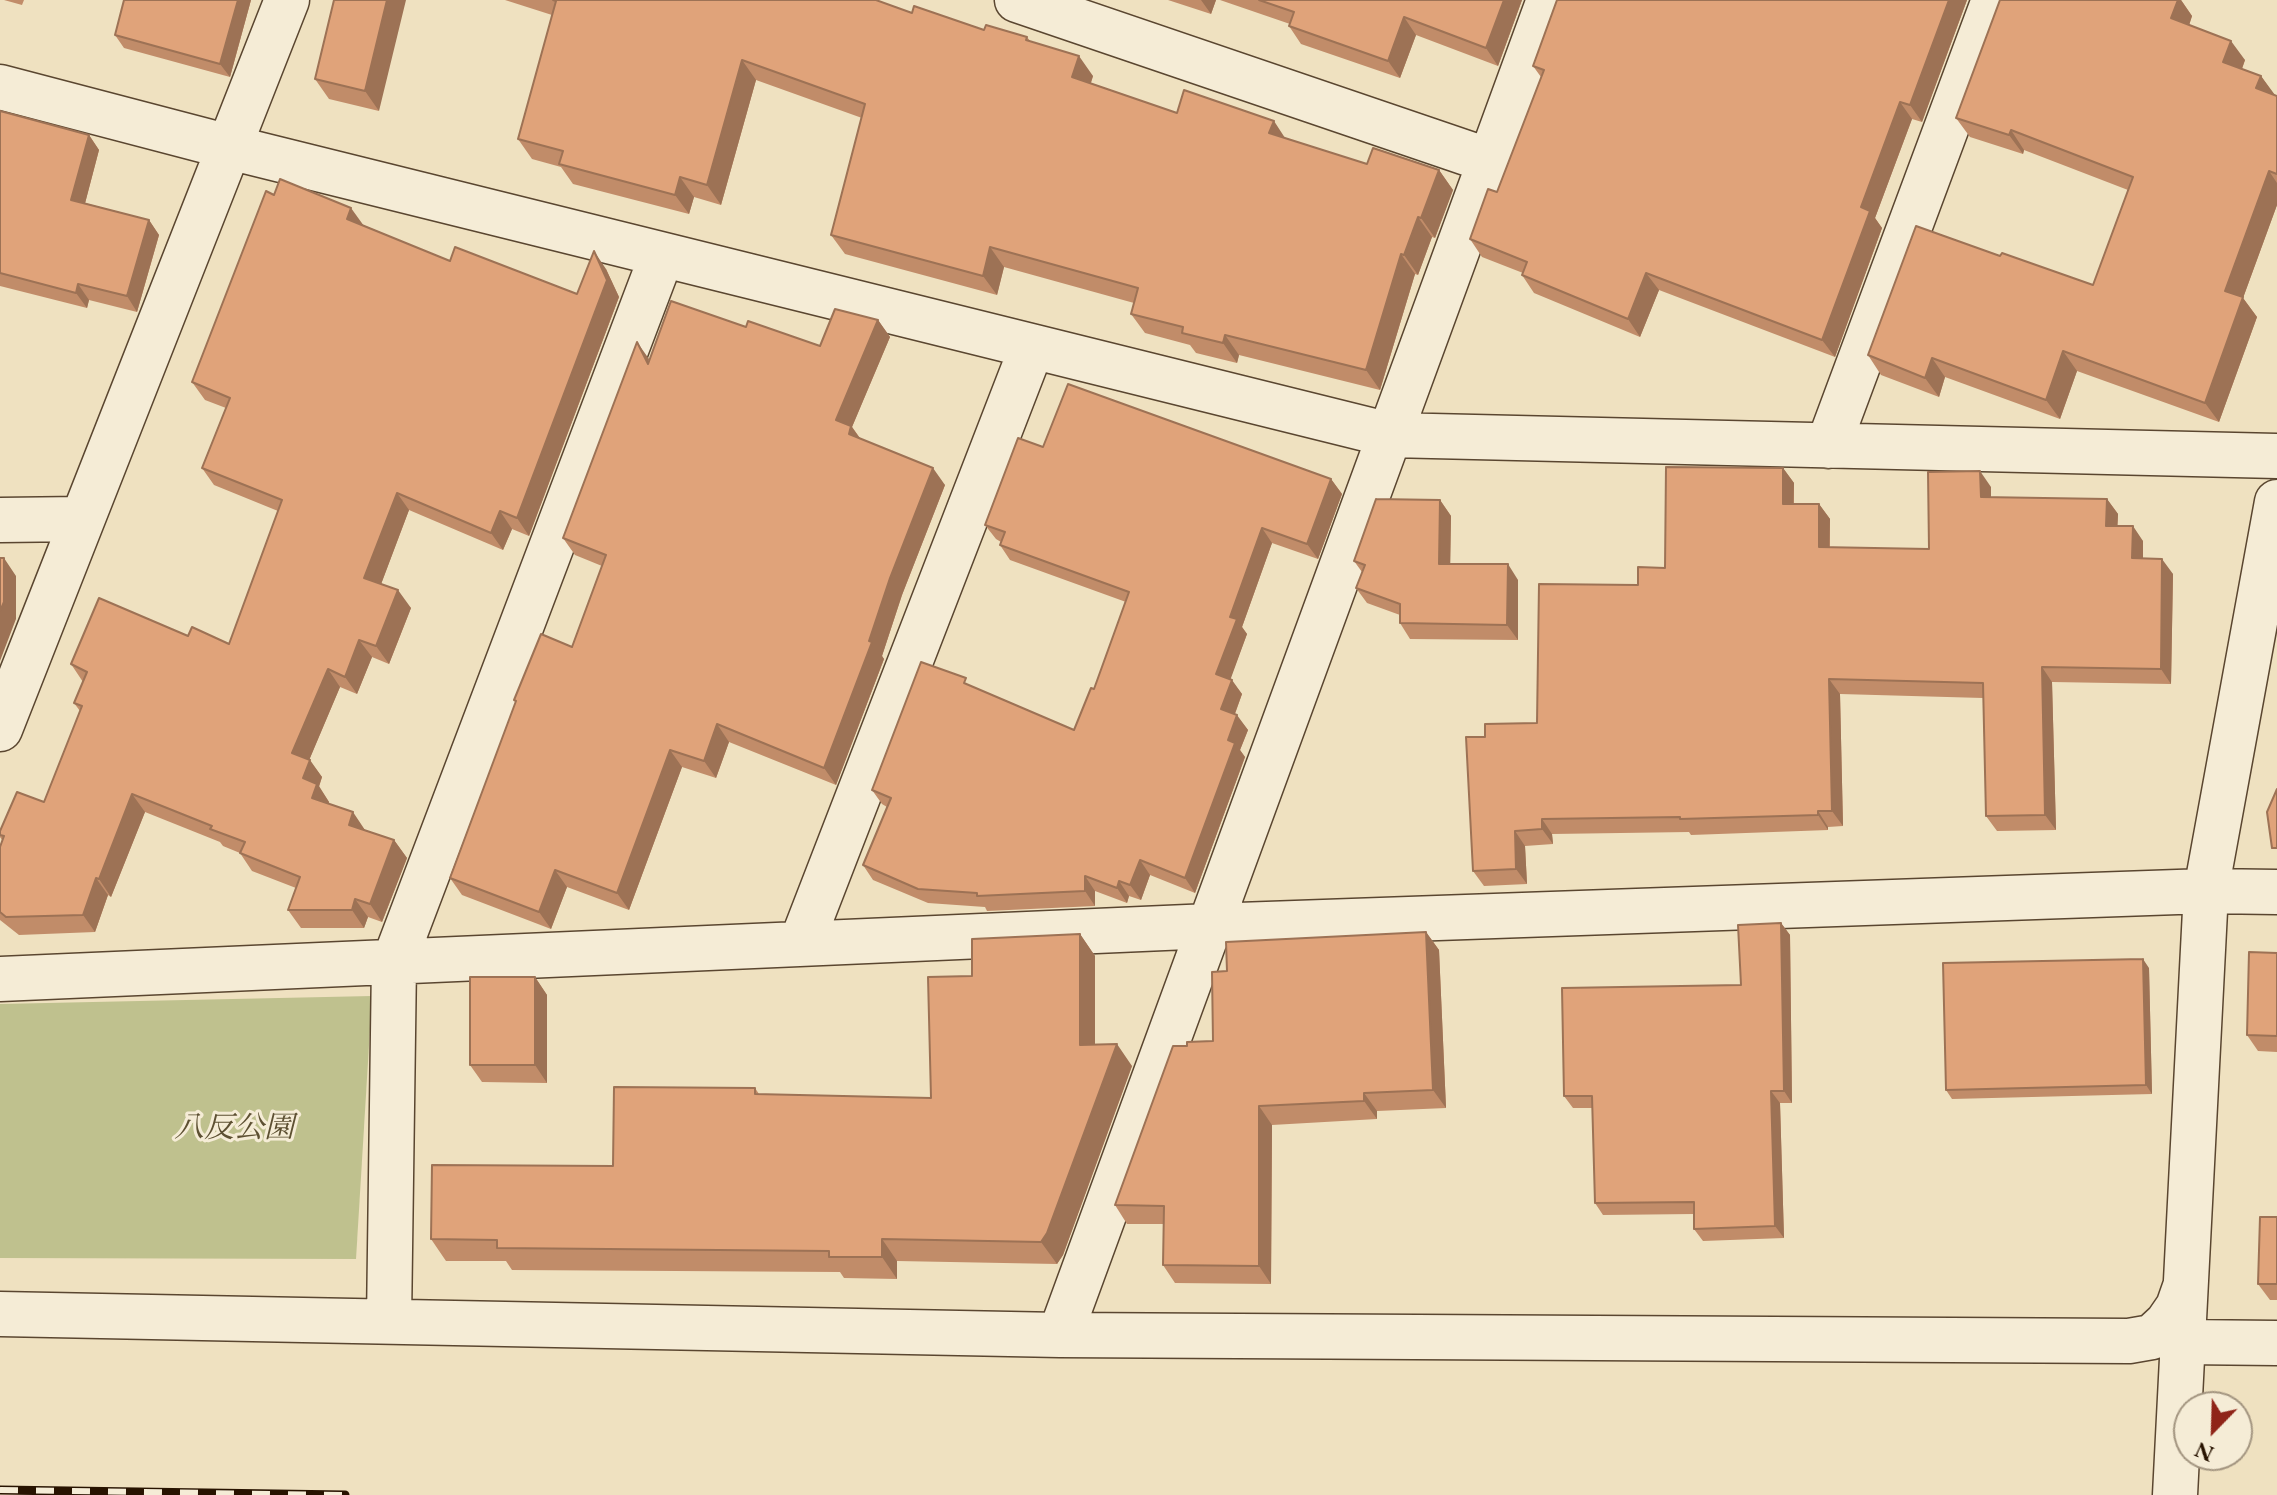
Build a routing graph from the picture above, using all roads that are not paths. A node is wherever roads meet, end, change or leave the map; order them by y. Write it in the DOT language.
graph roads {
  1 [pos="287,0"];
  2 [pos="1017,0"];
  3 [pos="1549,0"];
  4 [pos="1994,0"];
  5 [pos="0,87"];
  6 [pos="229,147"];
  7 [pos="1490,161"];
  8 [pos="662,255"];
  9 [pos="1032,347"];
  10 [pos="1390,435"];
  11 [pos="1828,446"];
  12 [pos="2277,456"];
  13 [pos="2277,502"];
  14 [pos="81,519"];
  15 [pos="0,520"];
  16 [pos="0,729"];
  17 [pos="2206,891"];
  18 [pos="2277,892"];
  19 [pos="1210,926"];
  20 [pos="801,944"];
  21 [pos="394,962"];
  22 [pos="0,979"];
  23 [pos="2185,1287"];
  24 [pos="0,1314"];
  25 [pos="389,1321"];
  26 [pos="1060,1335"];
  27 [pos="2183,1342"];
  28 [pos="2277,1343"];
  29 [pos="2175,1495"];
  1 -- 6 [label="street"];
  2 -- 7 [label="street"];
  3 -- 7 [label="street"];
  4 -- 11 [label="street"];
  5 -- 6 [label="street"];
  6 -- 8 [label="street"];
  6 -- 14 [label="street"];
  7 -- 10 [label="street"];
  8 -- 9 [label="street"];
  8 -- 21 [label="street"];
  9 -- 10 [label="street"];
  9 -- 20 [label="street"];
  10 -- 11 [label="street"];
  10 -- 19 [label="street"];
  11 -- 12 [label="street"];
  13 -- 17 [label="street"];
  14 -- 15 [label="street"];
  14 -- 16 [label="street"];
  17 -- 18 [label="street"];
  17 -- 19 [label="street"];
  17 -- 23 [label="street"];
  19 -- 20 [label="street"];
  19 -- 26 [label="street"];
  20 -- 21 [label="street"];
  21 -- 22 [label="street"];
  21 -- 25 [label="street"];
  23 -- 26 [label="street"];
  23 -- 27 [label="street"];
  24 -- 25 [label="street"];
  25 -- 26 [label="street"];
  27 -- 28 [label="street"];
  27 -- 29 [label="street"];
}
